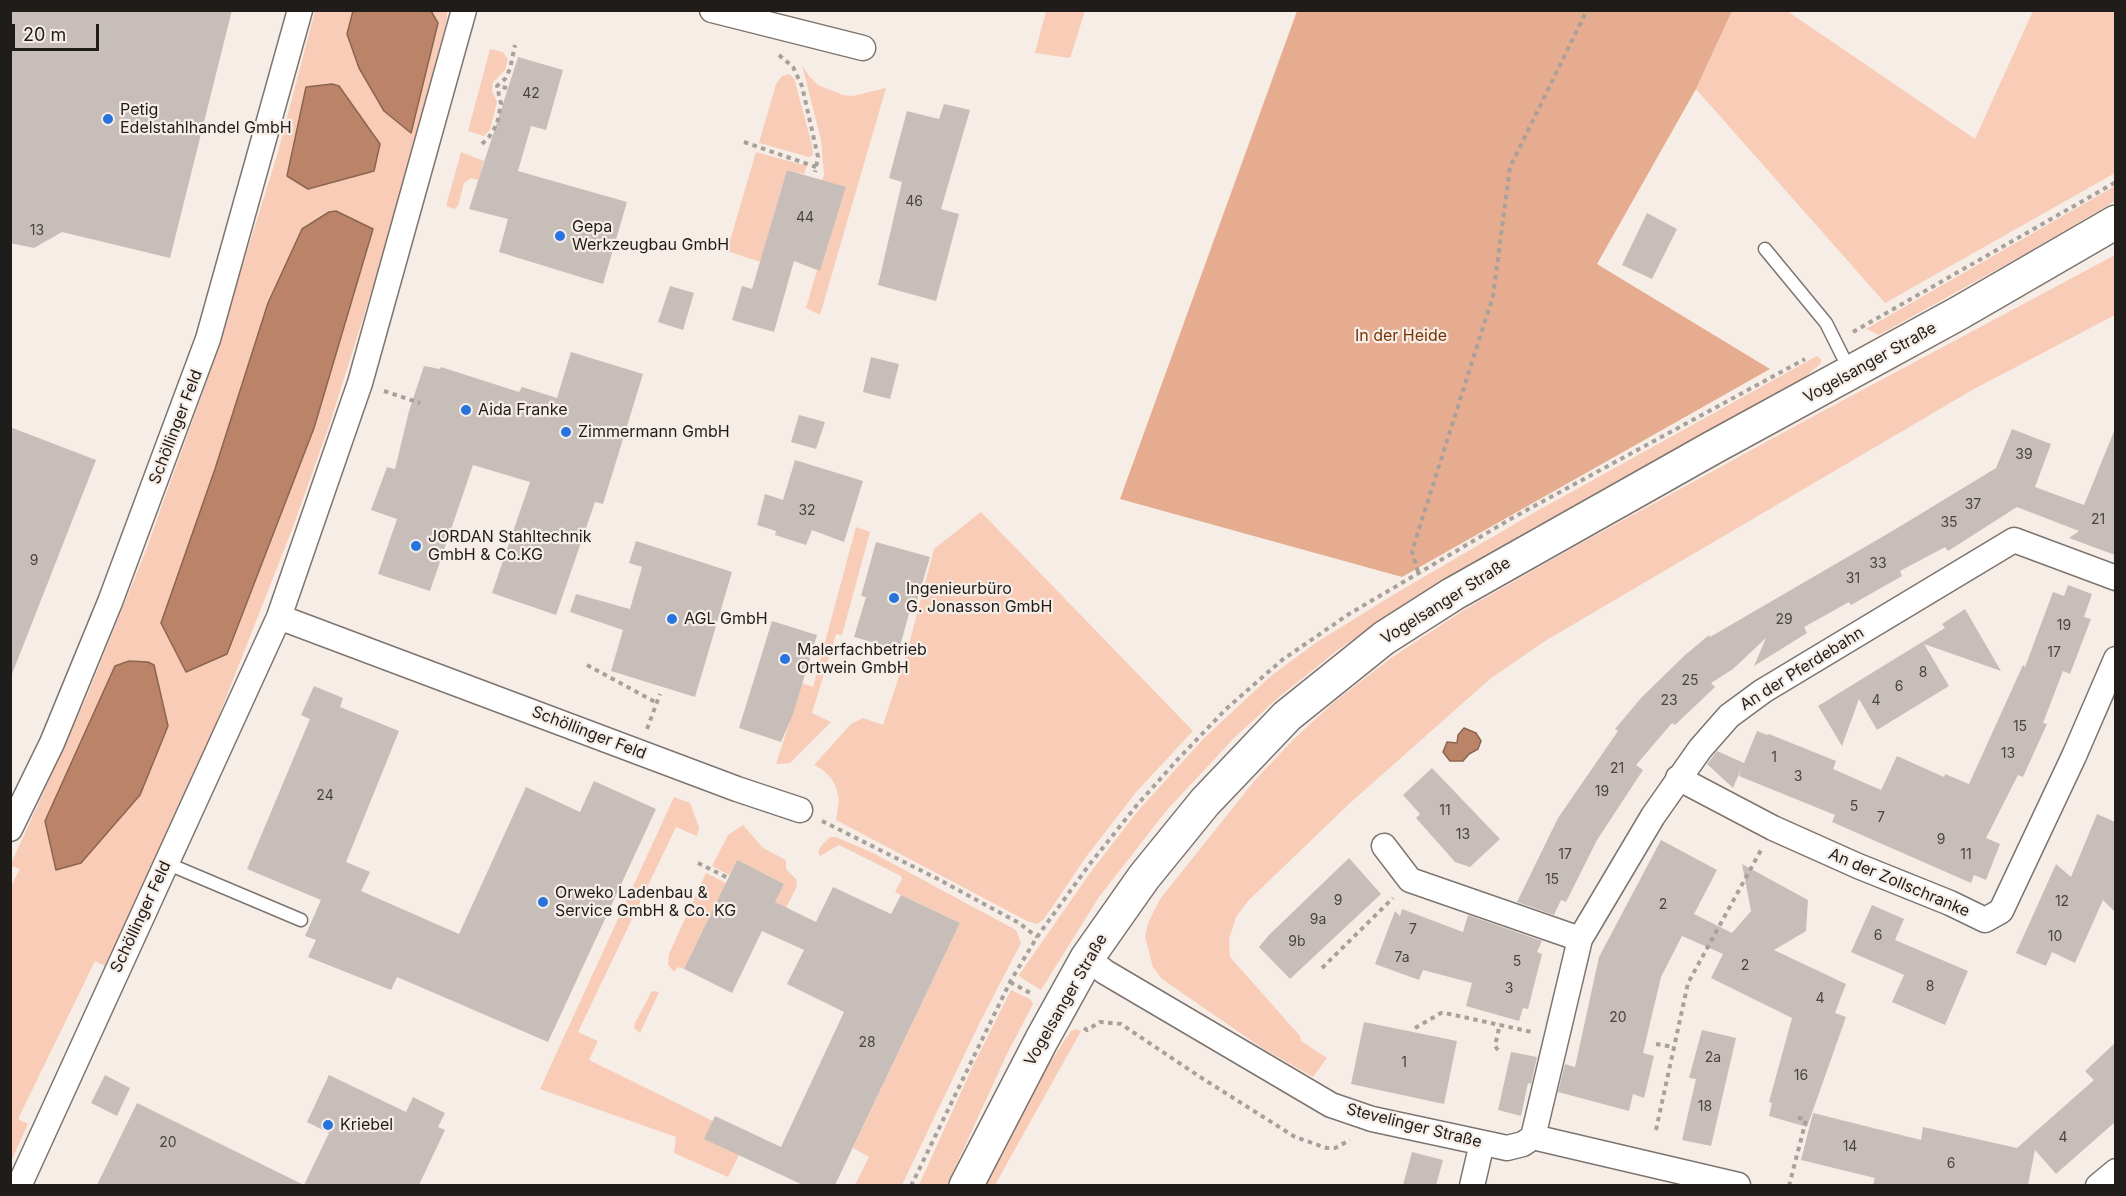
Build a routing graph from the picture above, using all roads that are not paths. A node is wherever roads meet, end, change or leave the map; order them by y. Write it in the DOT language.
graph roads {
  1 [pos="300,10"];
  2 [pos="464,10"];
  3 [pos="712,10"];
  4 [pos="863,48"];
  5 [pos="2115,222"];
  6 [pos="1765,249"];
  7 [pos="1851,374"];
  8 [pos="2115,578"];
  9 [pos="279,616"];
  10 [pos="2115,659"];
  11 [pos="1678,778"];
  12 [pos="800,810"];
  13 [pos="10,829"];
  14 [pos="1384,846"];
  15 [pos="166,863"];
  16 [pos="301,920"];
  17 [pos="1580,939"];
  18 [pos="1087,958"];
  19 [pos="1533,1137"];
  20 [pos="1482,1143"];
  21 [pos="2115,1171"];
  22 [pos="19,1185"];
  23 [pos="966,1185"];
  24 [pos="1472,1185"];
  25 [pos="1738,1185"];
  26 [pos="2098,1185"];
  1 -- 13 [label="street, Schöllinger Feld"];
  2 -- 9 [label="street, Schöllinger Feld"];
  3 -- 4 [label="street"];
  5 -- 7 [label="main road, Vogelsanger Straße"];
  6 -- 7 [label="lane"];
  7 -- 18 [label="main road, Vogelsanger Straße"];
  8 -- 11 [label="street, An der Pferdebahn"];
  9 -- 12 [label="street, Schöllinger Feld"];
  9 -- 15 [label="street, Schöllinger Feld"];
  10 -- 11 [label="street, An der Zollschranke"];
  11 -- 17 [label="street, An der Pferdebahn"];
  14 -- 17 [label="street"];
  15 -- 16 [label="lane"];
  15 -- 22 [label="street, Schöllinger Feld"];
  17 -- 19 [label="street, An der Pferdebahn"];
  18 -- 20 [label="street, Stevelinger Straße"];
  18 -- 23 [label="main road, Vogelsanger Straße"];
  19 -- 20 [label="street, Stevelinger Straße"];
  19 -- 25 [label="street"];
  20 -- 24 [label="street"];
  21 -- 26 [label="street"];
}
